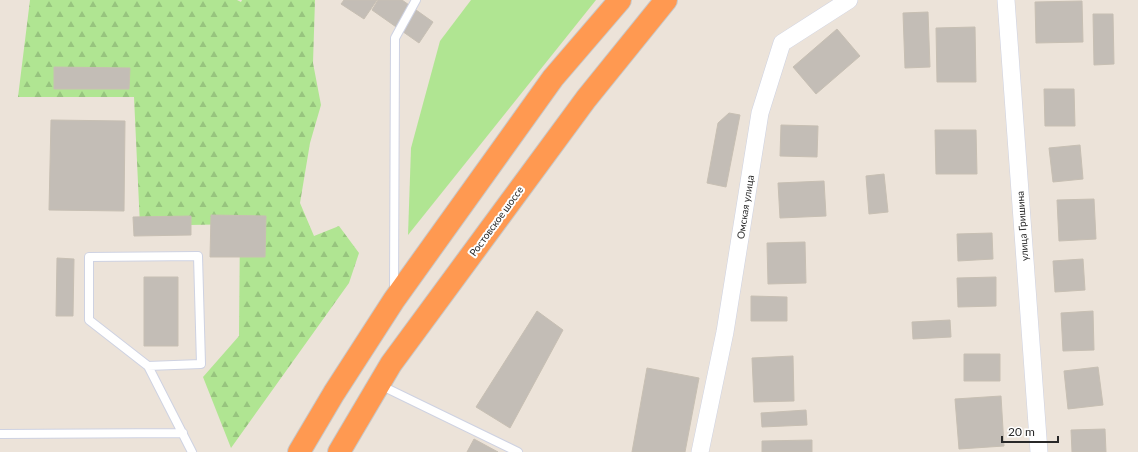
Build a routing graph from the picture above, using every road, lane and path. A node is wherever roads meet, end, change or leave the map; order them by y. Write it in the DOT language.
graph roads {
  1 [pos="416,0"];
  2 [pos="620,0"];
  3 [pos="666,0"];
  4 [pos="849,0"];
  5 [pos="1006,0"];
  6 [pos="394,300"];
  7 [pos="148,366"];
  8 [pos="379,384"];
  9 [pos="183,433"];
  10 [pos="0,434"];
  11 [pos="192,452"];
  12 [pos="299,452"];
  13 [pos="339,452"];
  14 [pos="518,452"];
  15 [pos="700,452"];
  16 [pos="1039,452"];
  1 -- 6 [label="lane"];
  2 -- 6 [label="highway"];
  3 -- 8 [label="highway, Ростовское шоссе"];
  4 -- 15 [label="street, Омская улица"];
  5 -- 16 [label="street, улица Гришина"];
  6 -- 12 [label="highway"];
  7 -- 7 [label="lane"];
  7 -- 9 [label="lane"];
  8 -- 13 [label="highway, Ростовское шоссе"];
  8 -- 14 [label="lane"];
  9 -- 10 [label="lane"];
  9 -- 11 [label="lane"];
}
